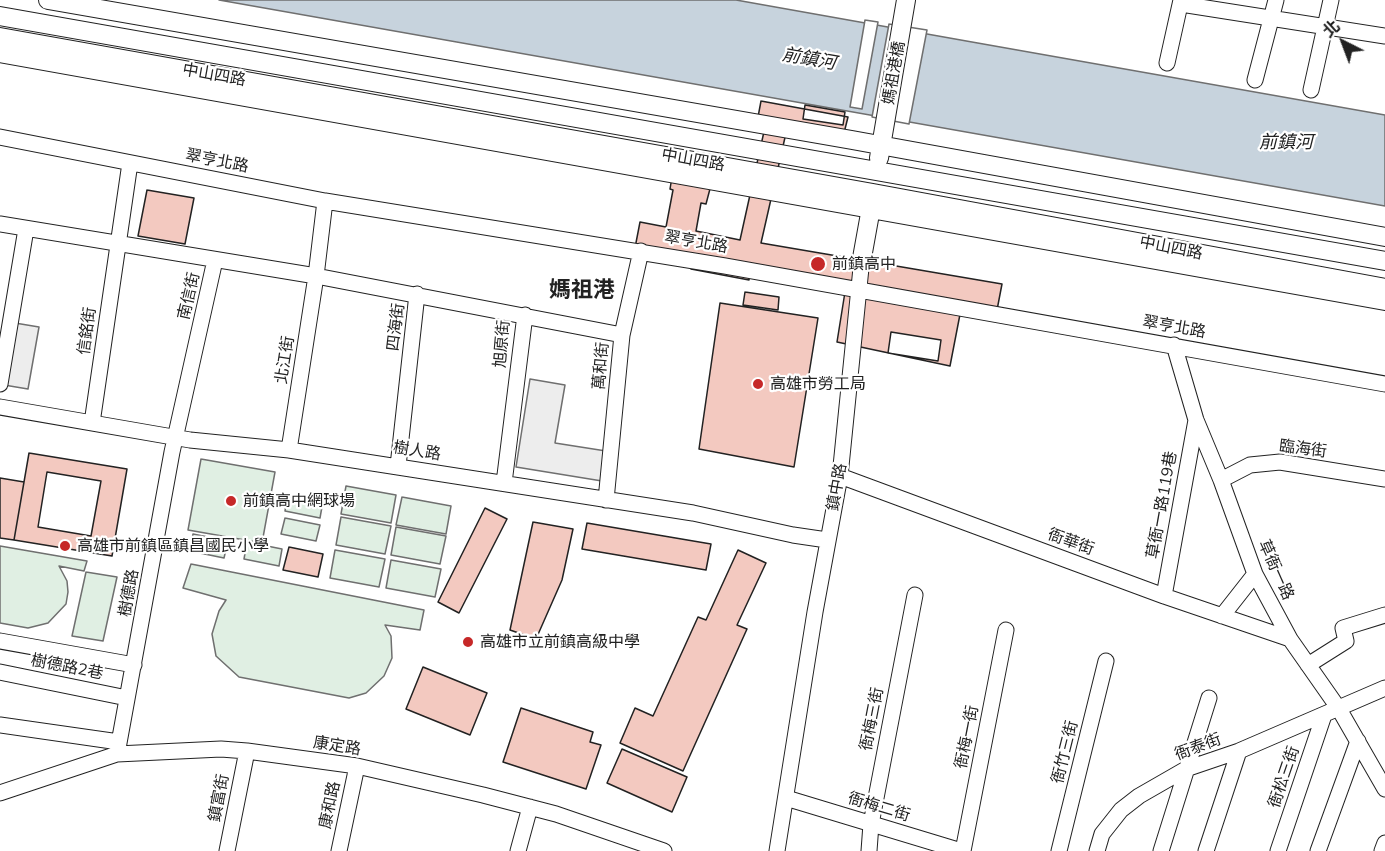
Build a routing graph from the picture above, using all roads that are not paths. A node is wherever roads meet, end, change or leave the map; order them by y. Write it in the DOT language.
graph roads {
  1 [pos="48,0"];
  2 [pos="906,0"];
  3 [pos="1276,0"];
  4 [pos="1331,0"];
  5 [pos="1181,2"];
  6 [pos="0,16"];
  7 [pos="1271,18"];
  8 [pos="1326,26"];
  9 [pos="0,36"];
  10 [pos="1385,36"];
  11 [pos="0,53"];
  12 [pos="1167,63"];
  13 [pos="1255,80"];
  14 [pos="1311,90"];
  15 [pos="886,121"];
  16 [pos="0,137"];
  17 [pos="881,146"];
  18 [pos="130,163"];
  19 [pos="877,170"];
  20 [pos="325,201"];
  21 [pos="872,201"];
  22 [pos="0,224"];
  23 [pos="26,229"];
  24 [pos="1385,237"];
  25 [pos="117,244"];
  26 [pos="641,251"];
  27 [pos="862,258"];
  28 [pos="215,260"];
  29 [pos="1385,261"];
  30 [pos="316,276"];
  31 [pos="1385,288"];
  32 [pos="859,290"];
  33 [pos="417,294"];
  34 [pos="1385,301"];
  35 [pos="525,315"];
  36 [pos="622,335"];
  37 [pos="1174,345"];
  38 [pos="0,384"];
  39 [pos="1385,384"];
  40 [pos="0,407"];
  41 [pos="1196,420"];
  42 [pos="92,423"];
  43 [pos="175,438"];
  44 [pos="290,450"];
  45 [pos="398,466"];
  46 [pos="840,476"];
  47 [pos="1385,479"];
  48 [pos="1221,480"];
  49 [pos="504,483"];
  50 [pos="606,500"];
  51 [pos="827,540"];
  52 [pos="1255,574"];
  53 [pos="915,595"];
  54 [pos="1164,596"];
  55 [pos="1385,615"];
  56 [pos="1222,616"];
  57 [pos="1006,630"];
  58 [pos="1290,639"];
  59 [pos="0,641"];
  60 [pos="1106,661"];
  61 [pos="134,665"];
  62 [pos="1308,665"];
  63 [pos="0,672"];
  64 [pos="1385,688"];
  65 [pos="127,698"];
  66 [pos="1209,698"];
  67 [pos="1331,712"];
  68 [pos="0,725"];
  69 [pos="1358,741"];
  70 [pos="118,748"];
  71 [pos="247,751"];
  72 [pos="1239,751"];
  73 [pos="357,766"];
  74 [pos="1186,769"];
  75 [pos="2,787"];
  76 [pos="1385,789"];
  77 [pos="786,798"];
  78 [pos="530,807"];
  79 [pos="871,824"];
  80 [pos="1385,843"];
  81 [pos="227,851"];
  82 [pos="339,851"];
  83 [pos="518,851"];
  84 [pos="664,851"];
  85 [pos="777,851"];
  86 [pos="869,851"];
  87 [pos="962,851"];
  88 [pos="1059,851"];
  89 [pos="1097,851"];
  90 [pos="1161,851"];
  91 [pos="1206,851"];
  92 [pos="1278,851"];
  93 [pos="1318,851"];
  94 [pos="1382,851"];
  1 -- 17 [label="main road"];
  2 -- 15 [label="main road, 媽祖港橋"];
  3 -- 7 [label="street"];
  4 -- 8 [label="street"];
  5 -- 7 [label="street"];
  5 -- 12 [label="street"];
  6 -- 19 [label="main road, 中山四路"];
  7 -- 8 [label="street"];
  7 -- 13 [label="street"];
  8 -- 10 [label="street"];
  8 -- 14 [label="street"];
  9 -- 21 [label="main road, 中山四路"];
  11 -- 21 [label="main road, 中山四路"];
  15 -- 17 [label="main road, 鎮中路"];
  16 -- 18 [label="street, 翠亨北路"];
  17 -- 19 [label="main road, 鎮中路"];
  17 -- 24 [label="main road"];
  18 -- 20 [label="street, 翠亨北路"];
  18 -- 25 [label="street, 信銘街"];
  19 -- 21 [label="main road, 鎮中路"];
  19 -- 29 [label="main road, 中山四路"];
  20 -- 26 [label="street, 翠亨北路"];
  20 -- 30 [label="street, 北江街"];
  21 -- 27 [label="main road, 鎮中路"];
  21 -- 31 [label="main road, 中山四路"];
  21 -- 34 [label="main road, 中山四路"];
  22 -- 23 [label="street"];
  23 -- 25 [label="street"];
  23 -- 38 [label="street"];
  25 -- 28 [label="street, 南信街"];
  25 -- 42 [label="street, 信銘街"];
  26 -- 32 [label="street, 翠亨北路"];
  26 -- 36 [label="street"];
  27 -- 32 [label="street, 鎮中路"];
  28 -- 30 [label="street"];
  28 -- 43 [label="street, 南信街"];
  30 -- 33 [label="street, 四海街"];
  30 -- 44 [label="street, 北江街"];
  32 -- 37 [label="street, 翠亨北路"];
  32 -- 46 [label="street, 鎮中路"];
  33 -- 35 [label="street, 旭原街"];
  33 -- 45 [label="street, 四海街"];
  35 -- 36 [label="street, 萬和街"];
  35 -- 49 [label="street, 旭原街"];
  36 -- 50 [label="street, 萬和街"];
  37 -- 39 [label="street, 翠亨北路"];
  37 -- 41 [label="street, 草衙一路"];
  40 -- 42 [label="street, 樹人路"];
  41 -- 48 [label="street, 草衙一路"];
  41 -- 54 [label="street, 草衙一路119巷"];
  42 -- 43 [label="street, 樹人路"];
  43 -- 44 [label="street, 樹人路"];
  43 -- 61 [label="street, 樹德路"];
  44 -- 45 [label="street, 樹人路"];
  45 -- 49 [label="street, 樹人路"];
  46 -- 51 [label="street, 鎮中路"];
  46 -- 54 [label="street, 衙華街"];
  47 -- 48 [label="street, 臨海街"];
  48 -- 52 [label="street, 草衙一路"];
  49 -- 50 [label="street, 樹人路"];
  50 -- 51 [label="street, 樹人路"];
  51 -- 77 [label="street, 鎮中路"];
  52 -- 56 [label="street"];
  52 -- 58 [label="street, 草衙一路"];
  53 -- 79 [label="street, 衙梅三街"];
  54 -- 56 [label="street, 衙華街"];
  55 -- 62 [label="street"];
  56 -- 58 [label="street, 衙華街"];
  57 -- 87 [label="street, 衙梅一街"];
  58 -- 62 [label="street, 草衙一路"];
  59 -- 61 [label="street"];
  60 -- 88 [label="street, 衙竹三街"];
  61 -- 65 [label="street, 樹德路"];
  62 -- 67 [label="street, 草衙一路"];
  63 -- 65 [label="street, 樹德路2巷"];
  64 -- 67 [label="street, 衙泰街"];
  65 -- 70 [label="street, 樹德路"];
  66 -- 74 [label="street"];
  67 -- 69 [label="street, 草衙一路"];
  67 -- 72 [label="street, 衙泰街"];
  67 -- 92 [label="street, 衙松三街"];
  68 -- 70 [label="street"];
  69 -- 76 [label="street, 草衙一路"];
  69 -- 93 [label="street"];
  70 -- 71 [label="street, 康定路"];
  70 -- 75 [label="street, 康定路"];
  71 -- 73 [label="street, 康定路"];
  71 -- 81 [label="street, 鎮富街"];
  72 -- 74 [label="street, 衙泰街"];
  72 -- 91 [label="street"];
  73 -- 78 [label="street, 康定路"];
  73 -- 82 [label="street, 康和路"];
  74 -- 89 [label="street, 衙泰街"];
  74 -- 90 [label="street"];
  77 -- 79 [label="street, 衙梅二街"];
  77 -- 85 [label="street, 鎮中路"];
  78 -- 83 [label="street"];
  78 -- 84 [label="street, 康定路"];
  79 -- 86 [label="street, 衙梅三街"];
  79 -- 87 [label="street, 衙梅二街"];
  80 -- 94 [label="street"];
}
